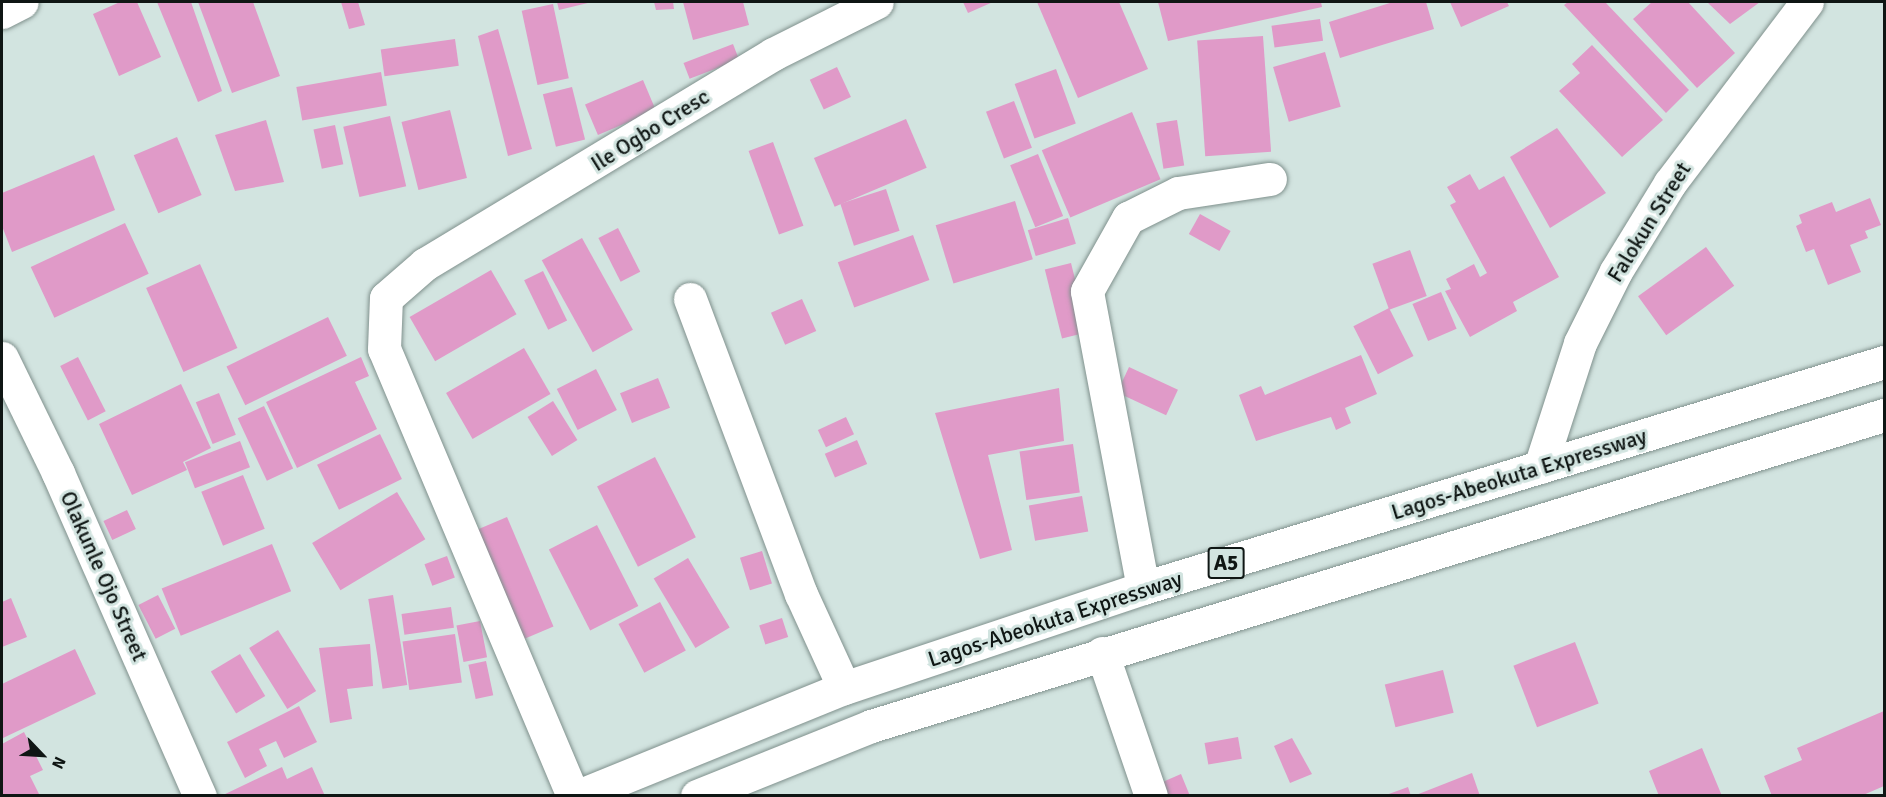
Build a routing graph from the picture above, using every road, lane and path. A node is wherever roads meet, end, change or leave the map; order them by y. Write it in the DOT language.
graph roads {
  1 [pos="22,2"];
  2 [pos="877,2"];
  3 [pos="1807,2"];
  4 [pos="2,12"];
  5 [pos="1270,179"];
  6 [pos="690,299"];
  7 [pos="2,358"];
  8 [pos="1884,362"];
  9 [pos="1884,415"];
  10 [pos="1539,468"];
  11 [pos="1143,588"];
  12 [pos="1102,653"];
  13 [pos="844,688"];
  14 [pos="706,794"];
  15 [pos="200,795"];
  16 [pos="573,795"];
  17 [pos="578,795"];
  18 [pos="1151,795"];
  1 -- 4 [label="main road"];
  2 -- 16 [label="main road, Ile Ogbo Cresc"];
  3 -- 10 [label="main road, Falokun Street"];
  5 -- 11 [label="main road"];
  6 -- 13 [label="main road"];
  7 -- 15 [label="main road, Olakunle Ojo Street"];
  8 -- 10 [label="main road, Lagos-Abeokuta Expressway / A5"];
  9 -- 12 [label="main road, Lagos-Abeokuta Expressway / A5"];
  10 -- 11 [label="main road, Lagos-Abeokuta Expressway / A5"];
  11 -- 13 [label="main road, Lagos-Abeokuta Expressway / A5"];
  12 -- 14 [label="main road, Lagos-Abeokuta Expressway / A5"];
  12 -- 18 [label="main road"];
  13 -- 17 [label="main road, Lagos-Abeokuta Expressway / A5"];
}
